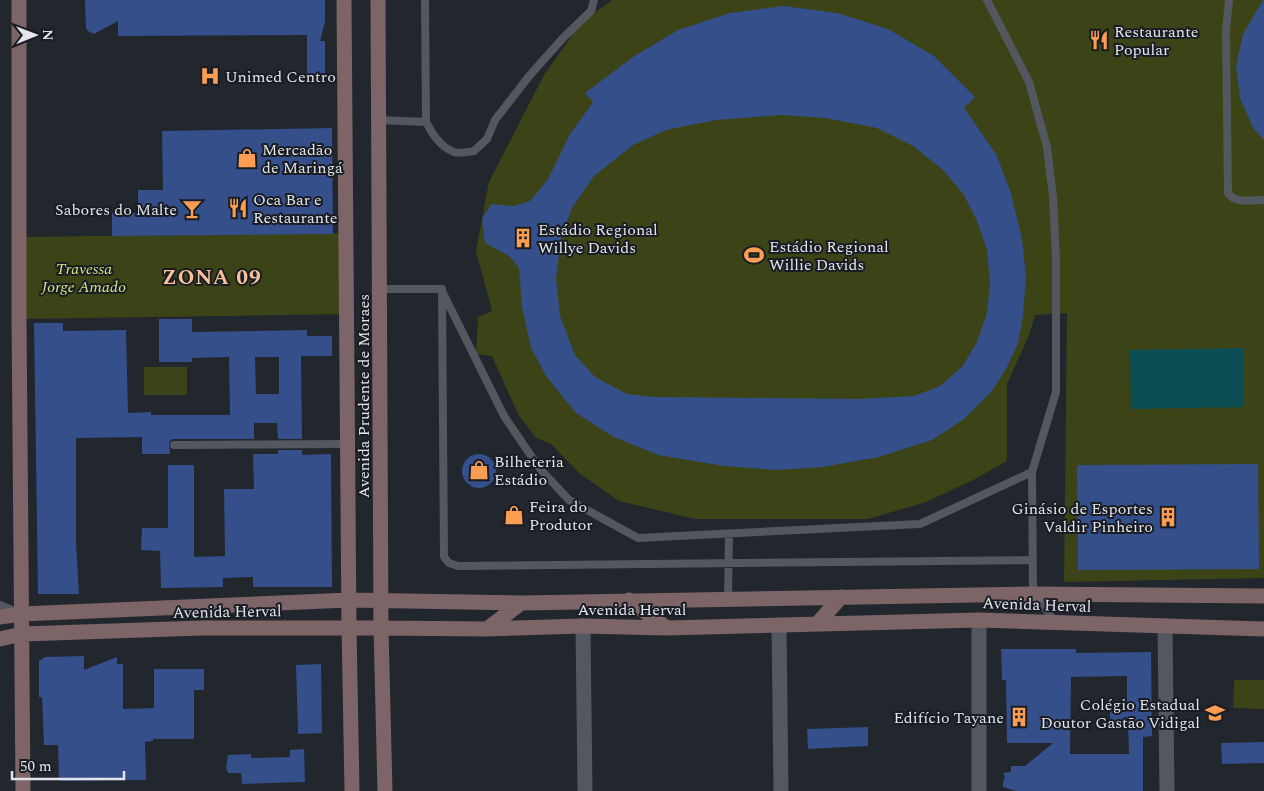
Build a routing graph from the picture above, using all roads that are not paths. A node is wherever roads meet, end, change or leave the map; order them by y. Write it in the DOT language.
graph roads {
  1 [pos="19,0"];
  2 [pos="344,0"];
  3 [pos="378,0"];
  4 [pos="425,0"];
  5 [pos="594,0"];
  6 [pos="987,0"];
  7 [pos="1229,0"];
  8 [pos="379,120"];
  9 [pos="426,122"];
  10 [pos="1264,200"];
  11 [pos="380,289"];
  12 [pos="442,290"];
  13 [pos="348,444"];
  14 [pos="174,445"];
  15 [pos="1032,472"];
  16 [pos="729,534"];
  17 [pos="1032,560"];
  18 [pos="729,563"];
  19 [pos="1033,594"];
  20 [pos="1264,596"];
  21 [pos="841,597"];
  22 [pos="728,599"];
  23 [pos="349,600"];
  24 [pos="629,600"];
  25 [pos="381,602"];
  26 [pos="521,603"];
  27 [pos="0,605"];
  28 [pos="180,606"];
  29 [pos="21,614"];
  30 [pos="0,617"];
  31 [pos="979,620"];
  32 [pos="1056,622"];
  33 [pos="817,624"];
  34 [pos="779,625"];
  35 [pos="583,626"];
  36 [pos="1165,626"];
  37 [pos="202,628"];
  38 [pos="349,628"];
  39 [pos="381,628"];
  40 [pos="667,628"];
  41 [pos="487,629"];
  42 [pos="1264,629"];
  43 [pos="22,634"];
  44 [pos="0,639"];
  45 [pos="23,791"];
  46 [pos="352,791"];
  47 [pos="385,791"];
  48 [pos="585,791"];
  49 [pos="781,791"];
  50 [pos="979,791"];
  51 [pos="1167,791"];
  1 -- 29 [label="main road"];
  2 -- 13 [label="main road, Avenida Prudente de Moraes"];
  3 -- 8 [label="main road, Avenida Prudente de Moraes"];
  4 -- 9 [label="lane"];
  5 -- 9 [label="lane"];
  6 -- 15 [label="lane"];
  7 -- 10 [label="lane"];
  8 -- 9 [label="lane"];
  8 -- 11 [label="main road, Avenida Prudente de Moraes"];
  11 -- 12 [label="lane"];
  11 -- 25 [label="main road, Avenida Prudente de Moraes"];
  12 -- 16 [label="lane"];
  12 -- 18 [label="lane"];
  13 -- 14 [label="lane"];
  13 -- 23 [label="main road, Avenida Prudente de Moraes"];
  15 -- 16 [label="lane"];
  15 -- 17 [label="lane"];
  16 -- 18 [label="lane"];
  17 -- 18 [label="lane"];
  17 -- 19 [label="lane"];
  18 -- 22 [label="lane"];
  19 -- 20 [label="main road, Avenida Herval"];
  19 -- 21 [label="main road, Avenida Herval"];
  19 -- 32 [label="lane"];
  21 -- 22 [label="main road, Avenida Herval"];
  21 -- 33 [label="main road"];
  22 -- 24 [label="main road, Avenida Herval"];
  23 -- 25 [label="main road, Avenida Herval"];
  23 -- 28 [label="main road, Avenida Herval"];
  23 -- 38 [label="main road, Avenida Prudente de Moraes"];
  24 -- 26 [label="main road, Avenida Herval"];
  24 -- 40 [label="main road"];
  25 -- 26 [label="main road, Avenida Herval"];
  25 -- 39 [label="main road, Avenida Prudente de Moraes"];
  26 -- 41 [label="main road"];
  27 -- 29 [label="lane"];
  28 -- 29 [label="main road, Avenida Herval"];
  28 -- 37 [label="main road"];
  29 -- 30 [label="main road, Avenida Herval"];
  29 -- 43 [label="main road"];
  31 -- 32 [label="main road, Avenida Herval"];
  31 -- 33 [label="main road, Avenida Herval"];
  31 -- 50 [label="street"];
  32 -- 36 [label="main road, Avenida Herval"];
  33 -- 34 [label="main road, Avenida Herval"];
  34 -- 40 [label="main road, Avenida Herval"];
  34 -- 49 [label="street"];
  35 -- 40 [label="main road, Avenida Herval"];
  35 -- 41 [label="main road, Avenida Herval"];
  35 -- 48 [label="street"];
  36 -- 42 [label="main road, Avenida Herval"];
  36 -- 51 [label="street"];
  37 -- 38 [label="main road, Avenida Herval"];
  37 -- 43 [label="main road, Avenida Herval"];
  38 -- 39 [label="main road, Avenida Herval"];
  38 -- 46 [label="main road, Avenida Prudente de Moraes"];
  39 -- 41 [label="main road, Avenida Herval"];
  39 -- 47 [label="main road, Avenida Prudente de Moraes"];
  43 -- 44 [label="main road, Avenida Herval"];
  43 -- 45 [label="main road"];
}
